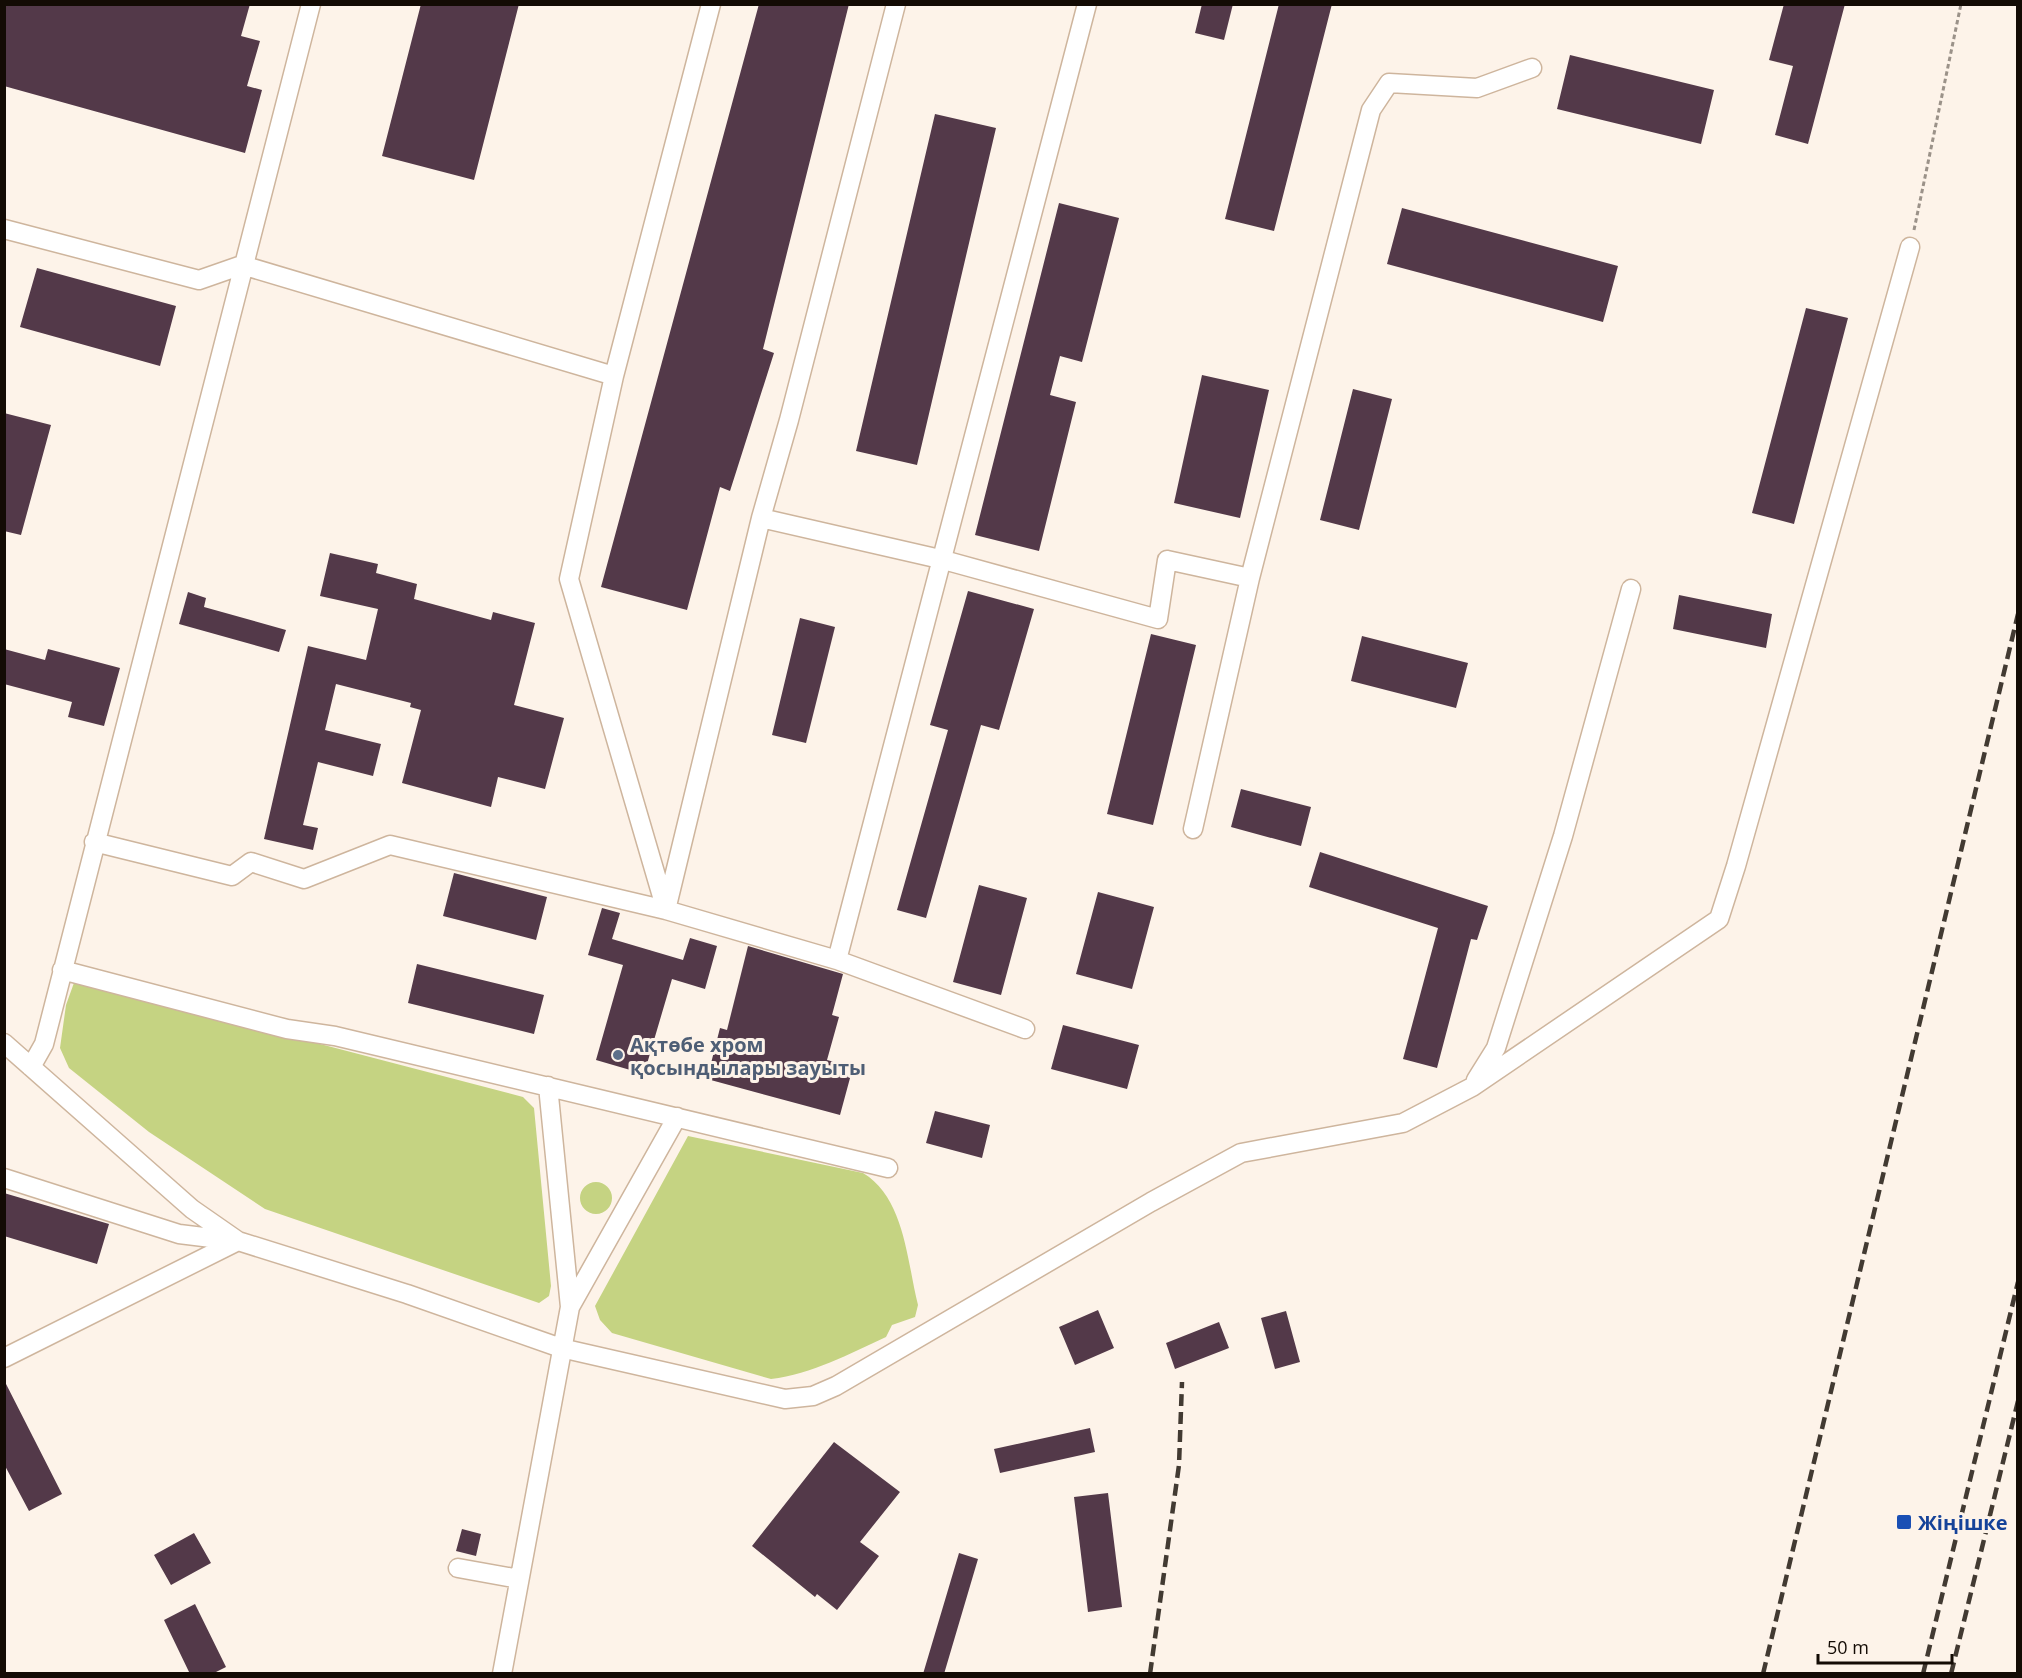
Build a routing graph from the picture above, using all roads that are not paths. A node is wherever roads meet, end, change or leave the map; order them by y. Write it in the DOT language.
graph roads {
  1 [pos="311,4"];
  2 [pos="711,4"];
  3 [pos="896,4"];
  4 [pos="1087,4"];
  5 [pos="1533,68"];
  6 [pos="4,230"];
  7 [pos="1910,247"];
  8 [pos="242,265"];
  9 [pos="614,376"];
  10 [pos="761,518"];
  11 [pos="940,560"];
  12 [pos="1250,578"];
  13 [pos="1631,589"];
  14 [pos="1193,829"];
  15 [pos="94,842"];
  16 [pos="666,910"];
  17 [pos="837,960"];
  18 [pos="62,970"];
  19 [pos="1025,1029"];
  20 [pos="4,1043"];
  21 [pos="31,1067"];
  22 [pos="548,1086"];
  23 [pos="1472,1087"];
  24 [pos="677,1118"];
  25 [pos="888,1168"];
  26 [pos="4,1178"];
  27 [pos="238,1241"];
  28 [pos="570,1307"];
  29 [pos="561,1348"];
  30 [pos="4,1358"];
  31 [pos="458,1568"];
  32 [pos="519,1579"];
  33 [pos="502,1674"];
  1 -- 8 [label="street"];
  2 -- 9 [label="street"];
  3 -- 10 [label="street"];
  4 -- 11 [label="street"];
  5 -- 12 [label="street"];
  6 -- 8 [label="street"];
  7 -- 23 [label="street"];
  8 -- 9 [label="street"];
  8 -- 15 [label="street"];
  9 -- 16 [label="street"];
  10 -- 11 [label="street"];
  10 -- 16 [label="street"];
  11 -- 12 [label="street"];
  11 -- 17 [label="street"];
  12 -- 14 [label="street"];
  13 -- 23 [label="street"];
  15 -- 16 [label="street"];
  15 -- 18 [label="street"];
  16 -- 17 [label="street"];
  17 -- 19 [label="street"];
  18 -- 21 [label="street"];
  18 -- 22 [label="street"];
  20 -- 21 [label="street"];
  21 -- 27 [label="street"];
  22 -- 24 [label="street"];
  22 -- 28 [label="street"];
  23 -- 29 [label="street"];
  24 -- 25 [label="street"];
  24 -- 28 [label="street"];
  26 -- 27 [label="street"];
  27 -- 29 [label="street"];
  27 -- 30 [label="street"];
  28 -- 29 [label="street"];
  29 -- 32 [label="street"];
  31 -- 32 [label="street"];
  32 -- 33 [label="street"];
}
